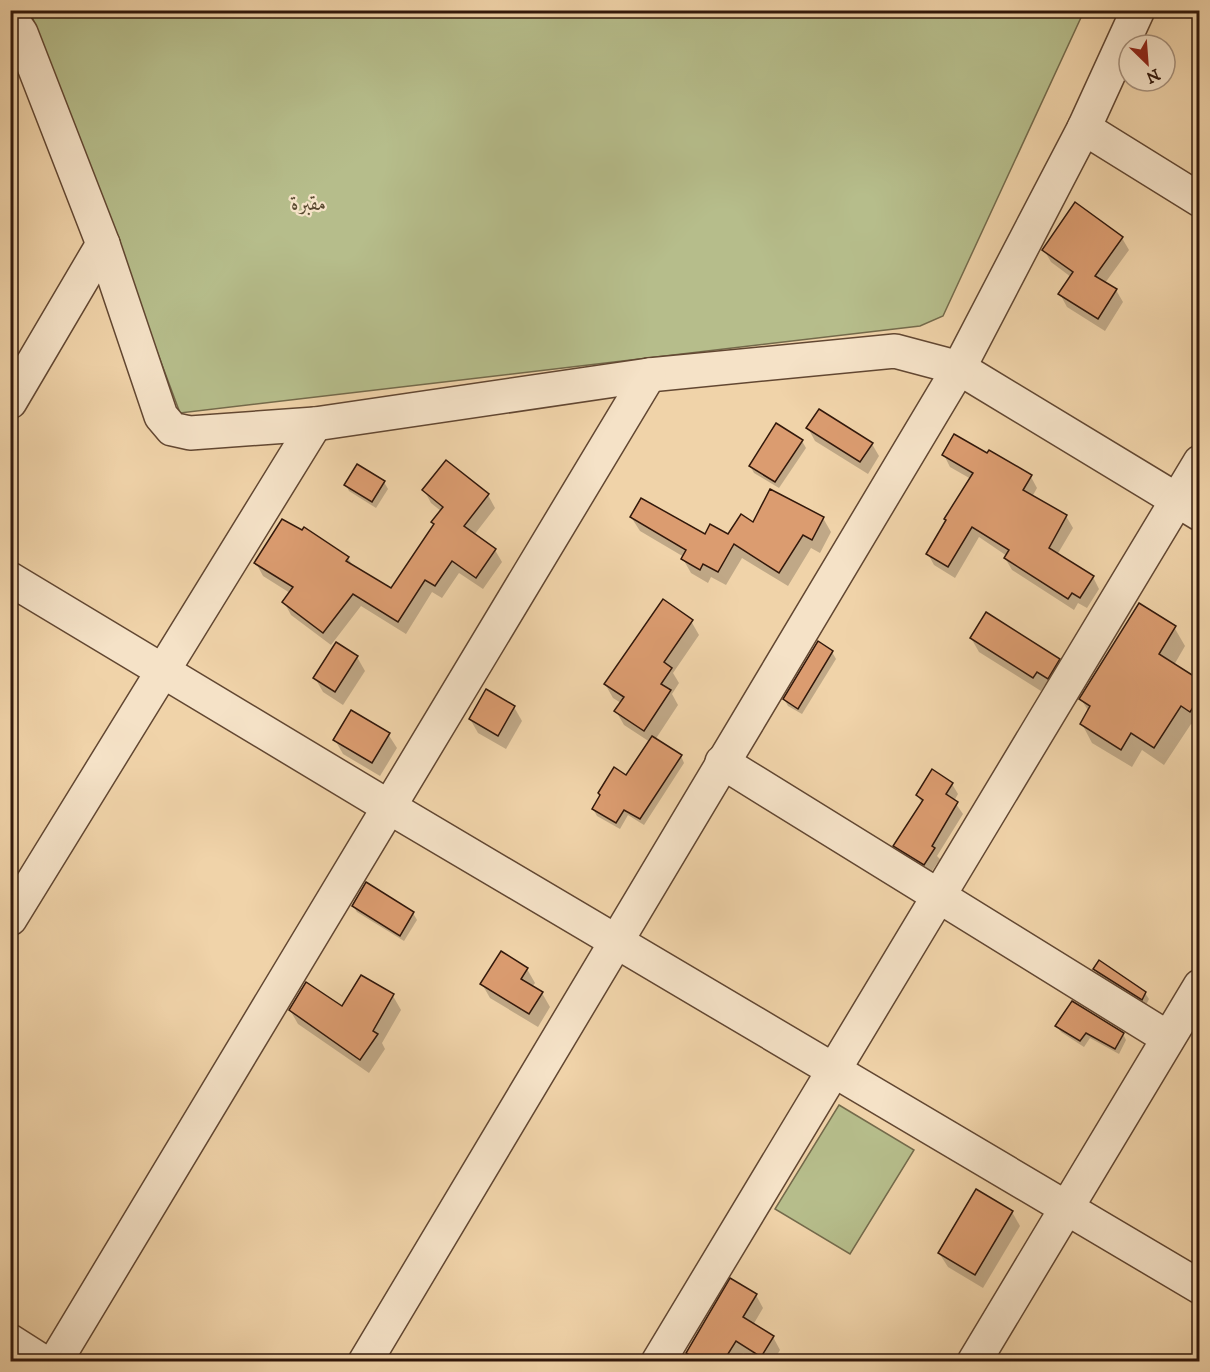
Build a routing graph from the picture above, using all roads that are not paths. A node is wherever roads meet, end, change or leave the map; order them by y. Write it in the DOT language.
graph roads {
  1 [pos="1138,10"];
  2 [pos="10,17"];
  3 [pos="1084,128"];
  4 [pos="1200,200"];
  5 [pos="103,244"];
  6 [pos="958,368"];
  7 [pos="650,375"];
  8 [pos="10,402"];
  9 [pos="315,424"];
  10 [pos="1200,462"];
  11 [pos="1188,507"];
  12 [pos="10,579"];
  13 [pos="163,669"];
  14 [pos="722,762"];
  15 [pos="389,807"];
  16 [pos="937,896"];
  17 [pos="10,919"];
  18 [pos="616,941"];
  19 [pos="1200,986"];
  20 [pos="1168,1038"];
  21 [pos="834,1070"];
  22 [pos="1066,1208"];
  23 [pos="1200,1287"];
  24 [pos="10,1341"];
  25 [pos="43,1362"];
  26 [pos="55,1362"];
  27 [pos="364,1362"];
  28 [pos="658,1362"];
  29 [pos="974,1362"];
  1 -- 3 [label="street"];
  2 -- 5 [label="street"];
  3 -- 4 [label="street"];
  3 -- 6 [label="street"];
  5 -- 8 [label="street"];
  5 -- 9 [label="street"];
  6 -- 7 [label="street"];
  6 -- 11 [label="street"];
  6 -- 14 [label="street"];
  7 -- 9 [label="street"];
  7 -- 15 [label="street"];
  9 -- 13 [label="street"];
  10 -- 11 [label="street"];
  11 -- 16 [label="street"];
  12 -- 13 [label="street"];
  13 -- 15 [label="street"];
  13 -- 17 [label="street"];
  14 -- 16 [label="street"];
  14 -- 18 [label="street"];
  15 -- 18 [label="street"];
  15 -- 26 [label="street"];
  16 -- 20 [label="street"];
  16 -- 21 [label="street"];
  18 -- 21 [label="street"];
  18 -- 27 [label="street"];
  19 -- 20 [label="street"];
  20 -- 22 [label="street"];
  21 -- 22 [label="street"];
  21 -- 28 [label="street"];
  22 -- 23 [label="street"];
  22 -- 29 [label="street"];
  24 -- 25 [label="street"];
}
